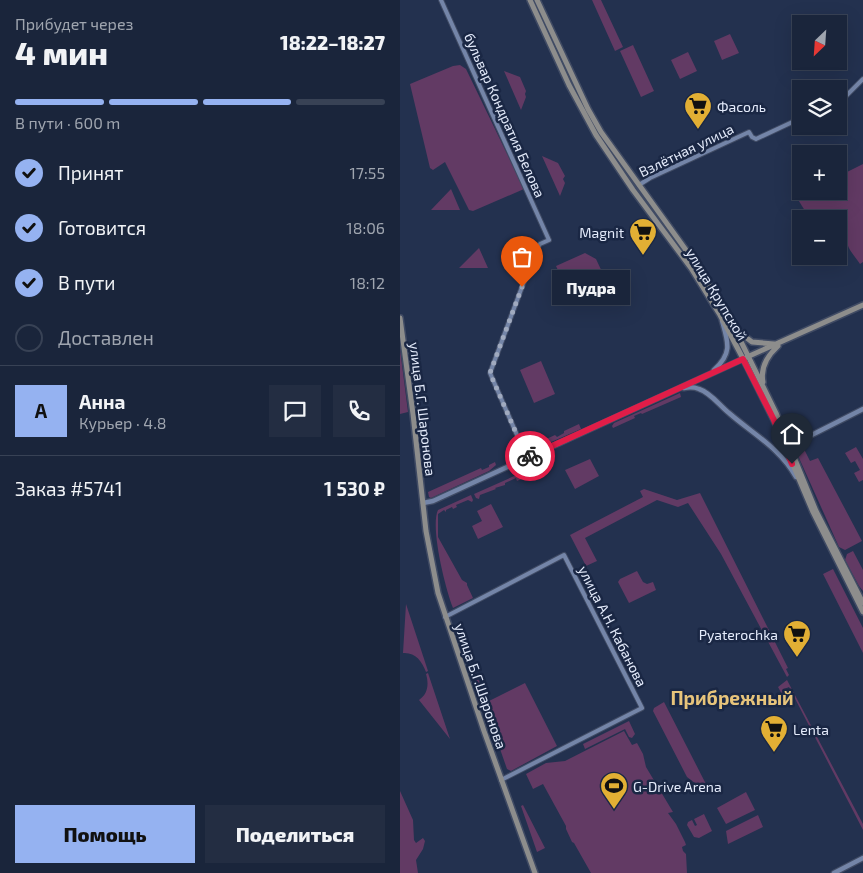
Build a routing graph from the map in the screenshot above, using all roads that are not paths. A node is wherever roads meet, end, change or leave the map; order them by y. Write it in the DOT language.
graph roads {
  1 [pos="441,0"];
  2 [pos="530,0"];
  3 [pos="538,0"];
  4 [pos="863,79"];
  5 [pos="847,95"];
  6 [pos="792,122"];
  7 [pos="638,185"];
  8 [pos="633,190"];
  9 [pos="863,304"];
  10 [pos="720,315"];
  11 [pos="400,320"];
  12 [pos="734,328"];
  13 [pos="782,342"];
  14 [pos="746,358"];
  15 [pos="706,376"];
  16 [pos="680,388"];
  17 [pos="764,388"];
  18 [pos="863,409"];
  19 [pos="790,446"];
  20 [pos="527,458"];
  21 [pos="800,484"];
  22 [pos="423,503"];
  23 [pos="863,602"];
  24 [pos="863,612"];
  25 [pos="445,617"];
  26 [pos="501,780"];
  27 [pos="863,858"];
  28 [pos="535,873"];
  29 [pos="834,873"];
  1 -- 20 [label="street, бульвар Кондратия Белова"];
  2 -- 8 [label="main road, улица Крупской"];
  3 -- 7 [label="main road, улица Крупской"];
  4 -- 5 [label="street"];
  6 -- 7 [label="street, Взлётная улица"];
  7 -- 8 [label="street, Взлётная улица"];
  7 -- 12 [label="main road, улица Крупской"];
  8 -- 10 [label="main road, улица Крупской"];
  9 -- 13 [label="main road"];
  10 -- 14 [label="main road, улица Крупской"];
  10 -- 15 [label="street"];
  11 -- 22 [label="main road, улица Б.Г. Шаронова"];
  12 -- 13 [label="main road"];
  12 -- 14 [label="main road, улица Крупской"];
  13 -- 14 [label="main road"];
  13 -- 17 [label="main road"];
  14 -- 15 [label="street"];
  14 -- 17 [label="main road, улица Крупской"];
  14 -- 21 [label="main road, улица Крупской"];
  15 -- 16 [label="street"];
  16 -- 20 [label="street"];
  16 -- 21 [label="street"];
  17 -- 19 [label="main road, улица Крупской"];
  18 -- 19 [label="street"];
  19 -- 23 [label="main road, улица Крупской"];
  20 -- 22 [label="street"];
  21 -- 24 [label="main road, улица Крупской"];
  22 -- 25 [label="main road, улица Б.Г.Шаронова"];
  25 -- 26 [label="main road, улица Б.Г.Шаронова"];
  25 -- 26 [label="street, улица А.Н. Кабанова"];
  26 -- 28 [label="main road, улица Б.Г.Шаронова"];
  27 -- 29 [label="street"];
}
